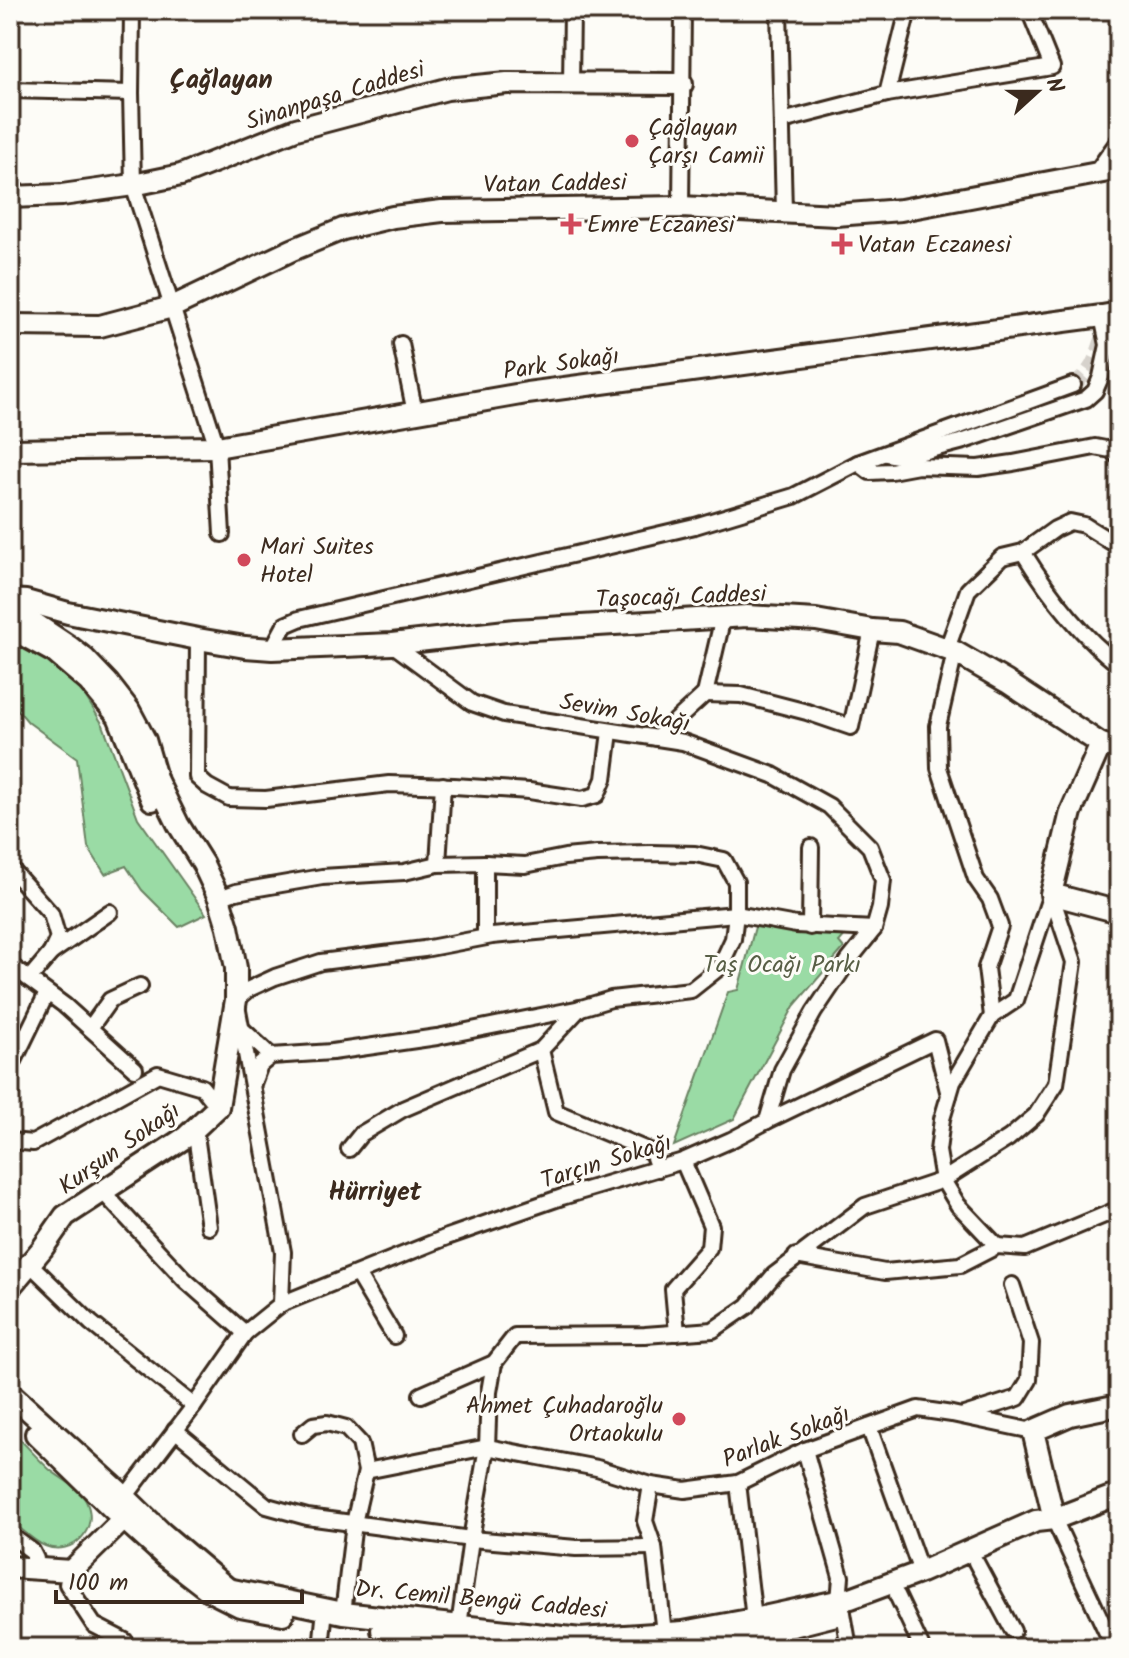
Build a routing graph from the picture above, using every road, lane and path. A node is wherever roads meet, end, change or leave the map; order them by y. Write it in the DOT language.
graph roads {
  1 [pos="132,10"];
  2 [pos="572,10"];
  3 [pos="683,10"];
  4 [pos="779,10"];
  5 [pos="908,10"];
  6 [pos="1029,10"];
  7 [pos="571,84"];
  8 [pos="682,84"];
  9 [pos="10,90"];
  10 [pos="131,93"];
  11 [pos="887,94"];
  12 [pos="782,121"];
  13 [pos="1119,140"];
  14 [pos="1119,169"];
  15 [pos="1094,175"];
  16 [pos="133,185"];
  17 [pos="10,197"];
  18 [pos="681,207"];
  19 [pos="784,212"];
  20 [pos="172,307"];
  21 [pos="1110,314"];
  22 [pos="10,325"];
  23 [pos="401,344"];
  24 [pos="1073,385"];
  25 [pos="415,413"];
  26 [pos="217,447"];
  27 [pos="10,450"];
  28 [pos="882,454"];
  29 [pos="1119,457"];
  30 [pos="858,463"];
  31 [pos="222,534"];
  32 [pos="1119,543"];
  33 [pos="1023,552"];
  34 [pos="10,600"];
  35 [pos="723,617"];
  36 [pos="872,630"];
  37 [pos="198,639"];
  38 [pos="392,644"];
  39 [pos="272,649"];
  40 [pos="951,650"];
  41 [pos="1119,665"];
  42 [pos="705,694"];
  43 [pos="610,732"];
  44 [pos="657,738"];
  45 [pos="1110,747"];
  46 [pos="1119,766"];
  47 [pos="443,785"];
  48 [pos="811,847"];
  49 [pos="485,863"];
  50 [pos="438,864"];
  51 [pos="10,868"];
  52 [pos="1051,894"];
  53 [pos="219,898"];
  54 [pos="110,912"];
  55 [pos="1119,912"];
  56 [pos="736,914"];
  57 [pos="810,927"];
  58 [pos="874,929"];
  59 [pos="485,937"];
  60 [pos="51,953"];
  61 [pos="10,965"];
  62 [pos="29,979"];
  63 [pos="140,986"];
  64 [pos="47,993"];
  65 [pos="236,1000"];
  66 [pos="581,1008"];
  67 [pos="992,1016"];
  68 [pos="90,1028"];
  69 [pos="242,1029"];
  70 [pos="541,1050"];
  71 [pos="271,1056"];
  72 [pos="10,1069"];
  73 [pos="135,1069"];
  74 [pos="252,1086"];
  75 [pos="949,1095"];
  76 [pos="218,1107"];
  77 [pos="767,1121"];
  78 [pos="195,1128"];
  79 [pos="10,1141"];
  80 [pos="349,1149"];
  81 [pos="683,1161"];
  82 [pos="658,1169"];
  83 [pos="943,1180"];
  84 [pos="103,1192"];
  85 [pos="1119,1211"];
  86 [pos="209,1227"];
  87 [pos="997,1246"];
  88 [pos="796,1256"];
  89 [pos="30,1264"];
  90 [pos="357,1274"];
  91 [pos="11,1284"];
  92 [pos="1012,1285"];
  93 [pos="281,1304"];
  94 [pos="245,1333"];
  95 [pos="677,1333"];
  96 [pos="394,1336"];
  97 [pos="494,1363"];
  98 [pos="10,1393"];
  99 [pos="421,1395"];
  100 [pos="1119,1405"];
  101 [pos="194,1406"];
  102 [pos="10,1409"];
  103 [pos="959,1416"];
  104 [pos="869,1427"];
  105 [pos="175,1430"];
  106 [pos="1033,1431"];
  107 [pos="302,1434"];
  108 [pos="487,1447"];
  109 [pos="805,1450"];
  110 [pos="366,1471"];
  111 [pos="738,1483"];
  112 [pos="651,1485"];
  113 [pos="1119,1494"];
  114 [pos="124,1508"];
  115 [pos="1054,1519"];
  116 [pos="354,1523"];
  117 [pos="10,1535"];
  118 [pos="471,1539"];
  119 [pos="654,1547"];
  120 [pos="10,1558"];
  121 [pos="976,1562"];
  122 [pos="36,1564"];
  123 [pos="69,1565"];
  124 [pos="10,1567"];
  125 [pos="921,1572"];
  126 [pos="897,1595"];
  127 [pos="841,1607"];
  128 [pos="330,1615"];
  129 [pos="459,1626"];
  130 [pos="1013,1631"];
  131 [pos="763,1633"];
  132 [pos="125,1641"];
  133 [pos="426,1642"];
  134 [pos="661,1644"];
  135 [pos="321,1648"];
  136 [pos="555,1648"];
  137 [pos="849,1648"];
  138 [pos="922,1648"];
  139 [pos="1114,1648"];
  1 -- 10 [label="street"];
  2 -- 7 [label="street"];
  3 -- 8 [label="street"];
  4 -- 12 [label="street"];
  5 -- 11 [label="street"];
  6 -- 11 [label="street"];
  7 -- 8 [label="street, Sinanpaşa Caddesi"];
  7 -- 16 [label="street, Sinanpaşa Caddesi"];
  8 -- 18 [label="street"];
  9 -- 10 [label="street"];
  10 -- 16 [label="street"];
  11 -- 12 [label="street"];
  12 -- 19 [label="street"];
  13 -- 15 [label="street"];
  14 -- 15 [label="street, Vatan Caddesi"];
  15 -- 19 [label="street, Vatan Caddesi"];
  16 -- 17 [label="street, Sinanpaşa Caddesi"];
  16 -- 20 [label="street"];
  18 -- 19 [label="street, Vatan Caddesi"];
  18 -- 20 [label="street, Vatan Caddesi"];
  20 -- 22 [label="street, Vatan Caddesi"];
  20 -- 26 [label="street"];
  21 -- 25 [label="street, Park Sokağı"];
  21 -- 28 [label="street"];
  23 -- 25 [label="street"];
  24 -- 28 [label="street"];
  25 -- 26 [label="street, Park Sokağı"];
  26 -- 27 [label="street, Park Sokağı"];
  26 -- 31 [label="street"];
  28 -- 30 [label="street"];
  29 -- 30 [label="street"];
  30 -- 39 [label="street"];
  32 -- 33 [label="street"];
  33 -- 40 [label="street"];
  33 -- 41 [label="street"];
  34 -- 37 [label="street, Taşocağı Caddesi"];
  35 -- 36 [label="street, Taşocağı Caddesi"];
  35 -- 38 [label="street, Taşocağı Caddesi"];
  35 -- 42 [label="street"];
  36 -- 40 [label="street, Taşocağı Caddesi"];
  36 -- 42 [label="street"];
  37 -- 39 [label="street, Taşocağı Caddesi"];
  37 -- 47 [label="street"];
  38 -- 39 [label="street, Taşocağı Caddesi"];
  38 -- 43 [label="street, Sevim Sokağı"];
  40 -- 45 [label="street, Taşocağı Caddesi"];
  40 -- 67 [label="street"];
  42 -- 44 [label="street"];
  43 -- 44 [label="street, Sevim Sokağı"];
  43 -- 47 [label="street"];
  44 -- 58 [label="street, Sevim Sokağı"];
  45 -- 46 [label="street, Taşocağı Caddesi"];
  45 -- 52 [label="street"];
  47 -- 50 [label="street"];
  48 -- 57 [label="street"];
  49 -- 50 [label="street"];
  49 -- 56 [label="street"];
  49 -- 59 [label="street"];
  50 -- 53 [label="street"];
  51 -- 60 [label="street"];
  52 -- 55 [label="street"];
  52 -- 67 [label="street"];
  52 -- 83 [label="street"];
  53 -- 53 [label="street, Kurşun Sokağı"];
  53 -- 65 [label="street, Kurşun Sokağı"];
  54 -- 60 [label="street"];
  56 -- 57 [label="street"];
  56 -- 59 [label="street"];
  56 -- 66 [label="street"];
  57 -- 58 [label="street"];
  58 -- 77 [label="street, Sevim Sokağı"];
  59 -- 65 [label="street"];
  60 -- 62 [label="street"];
  61 -- 62 [label="street"];
  62 -- 64 [label="street"];
  63 -- 68 [label="street"];
  64 -- 68 [label="street"];
  64 -- 72 [label="street"];
  65 -- 69 [label="street"];
  65 -- 76 [label="street, Kurşun Sokağı"];
  66 -- 70 [label="street"];
  66 -- 71 [label="street"];
  67 -- 75 [label="street"];
  68 -- 73 [label="street"];
  69 -- 71 [label="street"];
  69 -- 74 [label="street"];
  70 -- 80 [label="street"];
  70 -- 82 [label="street"];
  71 -- 74 [label="street"];
  74 -- 93 [label="street"];
  75 -- 77 [label="street, Tarçın Sokağı"];
  75 -- 83 [label="street"];
  76 -- 78 [label="street, Kurşun Sokağı"];
  76 -- 79 [label="street"];
  77 -- 81 [label="street, Tarçın Sokağı"];
  78 -- 84 [label="street, Kurşun Sokağı"];
  78 -- 86 [label="street"];
  81 -- 82 [label="street, Tarçın Sokağı"];
  81 -- 95 [label="street"];
  82 -- 90 [label="street, Tarçın Sokağı"];
  83 -- 87 [label="street"];
  83 -- 88 [label="street"];
  84 -- 89 [label="street, Kurşun Sokağı"];
  84 -- 94 [label="street"];
  85 -- 87 [label="street"];
  87 -- 88 [label="street"];
  88 -- 95 [label="street"];
  89 -- 91 [label="street, Kurşun Sokağı"];
  89 -- 101 [label="street"];
  90 -- 93 [label="street, Tarçın Sokağı"];
  90 -- 96 [label="street"];
  92 -- 103 [label="street"];
  93 -- 94 [label="street, Tarçın Sokağı"];
  94 -- 101 [label="street, Tarçın Sokağı"];
  95 -- 97 [label="street"];
  97 -- 99 [label="street"];
  97 -- 108 [label="street"];
  98 -- 114 [label="street, Dr. Cemil Bengü Caddesi"];
  100 -- 106 [label="street"];
  101 -- 105 [label="street, Tarçın Sokağı"];
  102 -- 114 [label="street, Dr. Cemil Bengü Caddesi"];
  103 -- 104 [label="street, Parlak Sokağı"];
  103 -- 106 [label="street, Parlak Sokağı"];
  104 -- 109 [label="street, Parlak Sokağı"];
  104 -- 125 [label="street"];
  105 -- 114 [label="street, Tarçın Sokağı"];
  105 -- 116 [label="street"];
  106 -- 115 [label="street"];
  107 -- 110 [label="street"];
  108 -- 110 [label="street, Parlak Sokağı"];
  108 -- 112 [label="street, Parlak Sokağı"];
  108 -- 118 [label="street"];
  109 -- 111 [label="street, Parlak Sokağı"];
  109 -- 127 [label="street"];
  110 -- 116 [label="street"];
  111 -- 112 [label="street, Parlak Sokağı"];
  111 -- 131 [label="street"];
  112 -- 119 [label="street"];
  113 -- 115 [label="street, Dr. Cemil Bengü Caddesi"];
  114 -- 123 [label="street"];
  114 -- 128 [label="street, Dr. Cemil Bengü Caddesi"];
  115 -- 121 [label="street, Dr. Cemil Bengü Caddesi"];
  115 -- 125 [label="street, Dr. Cemil Bengü Caddesi"];
  115 -- 139 [label="street"];
  116 -- 118 [label="street"];
  116 -- 128 [label="street"];
  117 -- 122 [label="street"];
  118 -- 119 [label="street"];
  118 -- 129 [label="street"];
  119 -- 134 [label="street"];
  120 -- 122 [label="street"];
  121 -- 126 [label="street, Dr. Cemil Bengü Caddesi"];
  121 -- 130 [label="street"];
  122 -- 123 [label="street"];
  122 -- 124 [label="street"];
  123 -- 132 [label="street"];
  125 -- 127 [label="street, Dr. Cemil Bengü Caddesi"];
  126 -- 127 [label="street, Dr. Cemil Bengü Caddesi"];
  126 -- 138 [label="street"];
  127 -- 131 [label="street, Dr. Cemil Bengü Caddesi"];
  127 -- 137 [label="street"];
  128 -- 129 [label="street, Dr. Cemil Bengü Caddesi"];
  128 -- 133 [label="street, Dr. Cemil Bengü Caddesi"];
  128 -- 135 [label="street"];
  129 -- 134 [label="street, Dr. Cemil Bengü Caddesi"];
  131 -- 134 [label="street, Dr. Cemil Bengü Caddesi"];
  133 -- 136 [label="street, Dr. Cemil Bengü Caddesi"];
}
